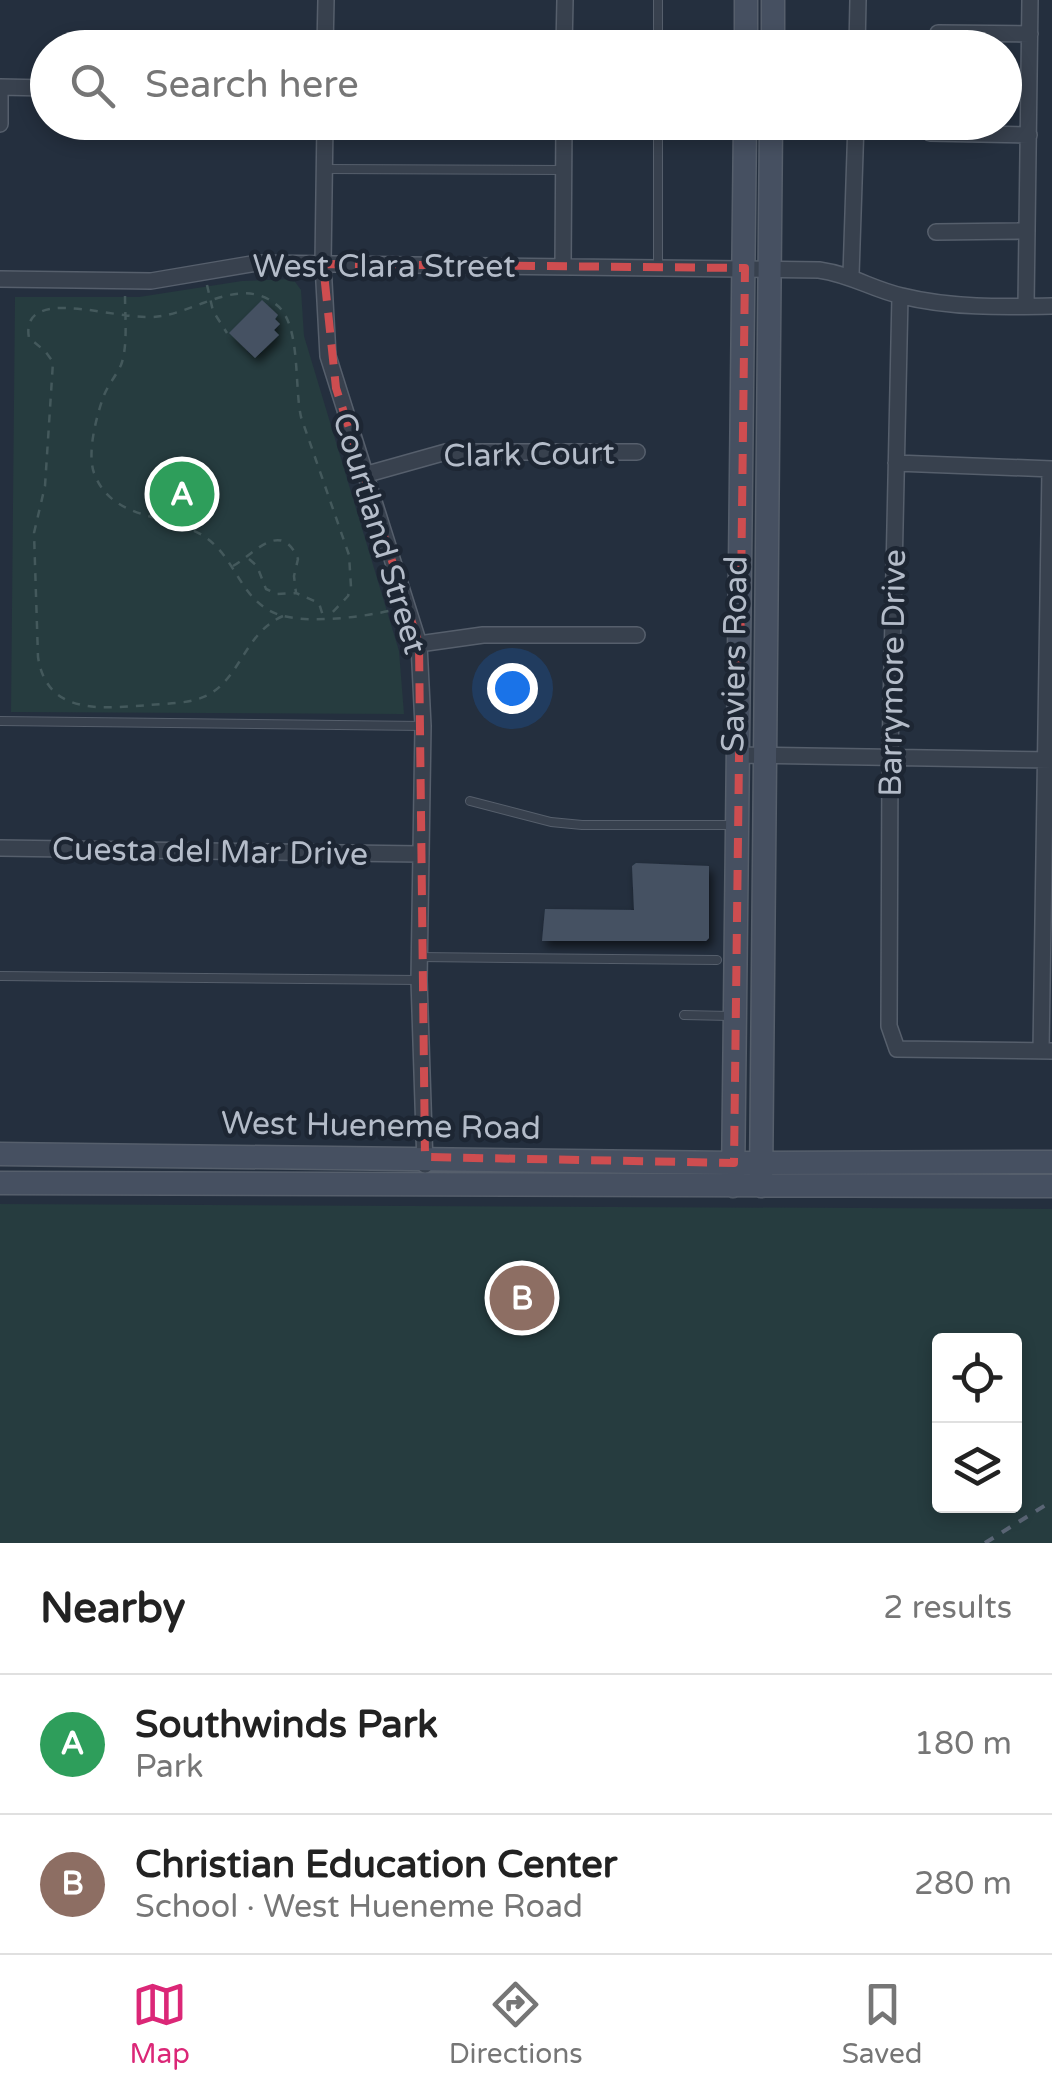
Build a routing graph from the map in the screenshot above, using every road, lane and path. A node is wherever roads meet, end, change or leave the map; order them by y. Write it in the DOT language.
graph roads {
  1 [pos="326,0"];
  2 [pos="565,0"];
  3 [pos="658,0"];
  4 [pos="746,0"];
  5 [pos="774,0"];
  6 [pos="858,0"];
  7 [pos="1030,0"];
  8 [pos="325,30"];
  9 [pos="564,30"];
  10 [pos="658,30"];
  11 [pos="746,30"];
  12 [pos="773,30"];
  13 [pos="857,30"];
  14 [pos="1022,34"];
  15 [pos="1030,34"];
  16 [pos="0,88"];
  17 [pos="30,88"];
  18 [pos="0,124"];
  19 [pos="1022,135"];
  20 [pos="1029,135"];
  21 [pos="324,140"];
  22 [pos="564,140"];
  23 [pos="658,140"];
  24 [pos="745,140"];
  25 [pos="772,140"];
  26 [pos="856,140"];
  27 [pos="324,169"];
  28 [pos="564,170"];
  29 [pos="936,232"];
  30 [pos="1027,232"];
  31 [pos="323,264"];
  32 [pos="563,266"];
  33 [pos="658,268"];
  34 [pos="745,268"];
  35 [pos="769,268"];
  36 [pos="205,273"];
  37 [pos="852,275"];
  38 [pos="0,279"];
  39 [pos="124,280"];
  40 [pos="900,296"];
  41 [pos="210,301"];
  42 [pos="1026,306"];
  43 [pos="1052,306"];
  44 [pos="124,314"];
  45 [pos="227,333"];
  46 [pos="636,452"];
  47 [pos="896,463"];
  48 [pos="1051,469"];
  49 [pos="364,475"];
  50 [pos="248,558"];
  51 [pos="232,566"];
  52 [pos="296,594"];
  53 [pos="406,607"];
  54 [pos="283,616"];
  55 [pos="325,617"];
  56 [pos="637,635"];
  57 [pos="419,644"];
  58 [pos="0,721"];
  59 [pos="422,726"];
  60 [pos="739,755"];
  61 [pos="766,756"];
  62 [pos="890,756"];
  63 [pos="1050,760"];
  64 [pos="470,801"];
  65 [pos="737,825"];
  66 [pos="0,848"];
  67 [pos="420,854"];
  68 [pos="419,957"];
  69 [pos="717,960"];
  70 [pos="0,976"];
  71 [pos="419,980"];
  72 [pos="684,1015"];
  73 [pos="735,1016"];
  74 [pos="1047,1051"];
  75 [pos="0,1154"];
  76 [pos="425,1157"];
  77 [pos="762,1162"];
  78 [pos="1052,1162"];
  79 [pos="734,1174"];
  80 [pos="0,1183"];
  81 [pos="425,1184"];
  82 [pos="761,1186"];
  83 [pos="1052,1186"];
  1 -- 8 [label="street"];
  2 -- 9 [label="street"];
  3 -- 10 [label="lane"];
  4 -- 11 [label="main road"];
  5 -- 12 [label="main road"];
  6 -- 13 [label="street"];
  7 -- 15 [label="street"];
  14 -- 15 [label="street"];
  15 -- 20 [label="street"];
  16 -- 17 [label="street"];
  16 -- 18 [label="street"];
  19 -- 20 [label="street"];
  20 -- 30 [label="street"];
  21 -- 27 [label="street, Courtland Street"];
  22 -- 28 [label="street"];
  23 -- 33 [label="lane"];
  24 -- 34 [label="main road, Saviers Road"];
  25 -- 35 [label="main road, Saviers Road"];
  26 -- 37 [label="street"];
  27 -- 28 [label="lane"];
  27 -- 31 [label="street, Courtland Street"];
  28 -- 32 [label="street"];
  29 -- 30 [label="street"];
  30 -- 42 [label="street"];
  31 -- 32 [label="street, West Clara Street"];
  31 -- 36 [label="street, West Clara Street"];
  31 -- 49 [label="street, Courtland Street"];
  32 -- 33 [label="street, West Clara Street"];
  33 -- 34 [label="street, West Clara Street"];
  34 -- 35 [label="street, West Clara Street"];
  34 -- 60 [label="main road, Saviers Road"];
  35 -- 37 [label="street, West Clara Street"];
  35 -- 61 [label="main road, Saviers Road"];
  36 -- 39 [label="street, West Clara Street"];
  36 -- 41 [label="path"];
  37 -- 40 [label="street, West Clara Street"];
  38 -- 39 [label="street, West Clara Street"];
  39 -- 44 [label="path"];
  40 -- 42 [label="street, West Clara Street"];
  40 -- 47 [label="street, Barrymore Drive"];
  41 -- 44 [label="path"];
  41 -- 45 [label="path"];
  41 -- 55 [label="path"];
  42 -- 43 [label="street, West Clara Street"];
  44 -- 51 [label="path"];
  44 -- 54 [label="path"];
  46 -- 49 [label="street, Clark Court"];
  47 -- 48 [label="street"];
  47 -- 62 [label="street, Barrymore Drive"];
  48 -- 63 [label="street"];
  49 -- 53 [label="street, Courtland Street"];
  50 -- 51 [label="path"];
  50 -- 52 [label="path"];
  50 -- 52 [label="path"];
  51 -- 54 [label="path"];
  52 -- 55 [label="path"];
  53 -- 55 [label="path"];
  53 -- 57 [label="street, Courtland Street"];
  54 -- 55 [label="path"];
  56 -- 57 [label="street"];
  57 -- 59 [label="street, Courtland Street"];
  58 -- 59 [label="lane"];
  59 -- 67 [label="street, Courtland Street"];
  60 -- 61 [label="street"];
  60 -- 65 [label="main road, Saviers Road"];
  61 -- 62 [label="street"];
  61 -- 77 [label="main road, Saviers Road"];
  62 -- 63 [label="street"];
  62 -- 74 [label="street, Barrymore Drive"];
  63 -- 74 [label="street"];
  64 -- 65 [label="lane"];
  65 -- 73 [label="main road, Saviers Road"];
  66 -- 67 [label="street, Cuesta del Mar Drive"];
  67 -- 68 [label="street, Courtland Street"];
  68 -- 69 [label="lane"];
  68 -- 71 [label="street, Courtland Street"];
  70 -- 71 [label="lane"];
  71 -- 76 [label="street, Courtland Street"];
  72 -- 73 [label="lane"];
  73 -- 79 [label="main road, Saviers Road"];
  75 -- 76 [label="main road, West Hueneme Road"];
  76 -- 79 [label="main road, West Hueneme Road"];
  76 -- 81 [label="street, Courtland Street"];
  77 -- 78 [label="main road, West Hueneme Road"];
  77 -- 79 [label="main road, West Hueneme Road"];
  77 -- 82 [label="main road, Saviers Road"];
  79 -- 81 [label="main road, West Hueneme Road"];
  79 -- 82 [label="main road, West Hueneme Road"];
  80 -- 81 [label="main road, West Hueneme Road"];
  82 -- 83 [label="main road, West Hueneme Road"];
}
